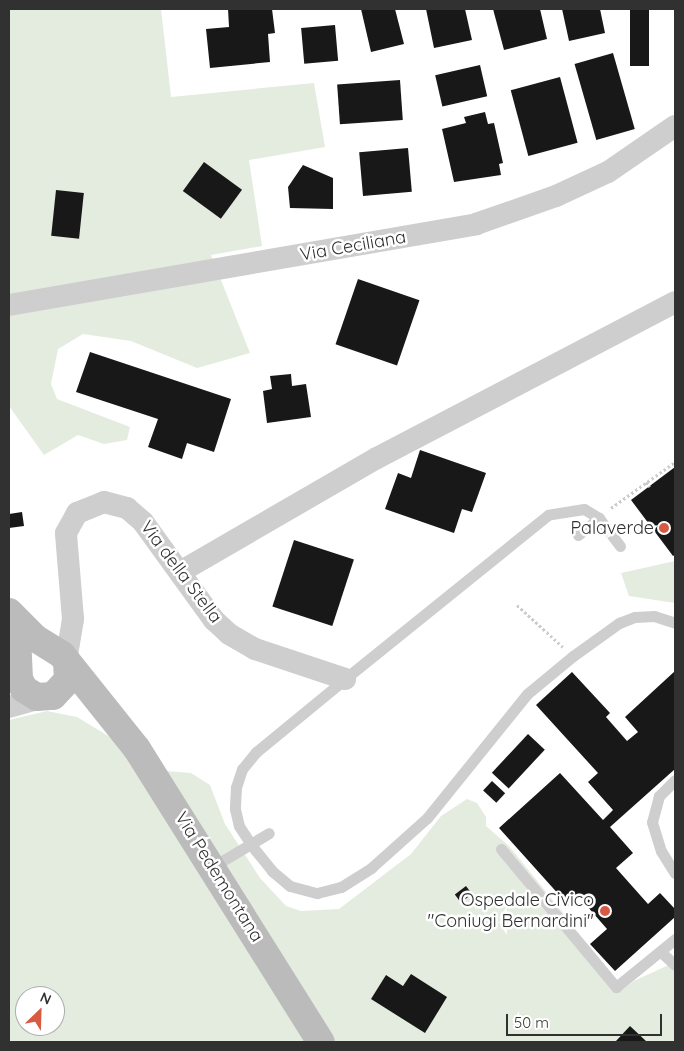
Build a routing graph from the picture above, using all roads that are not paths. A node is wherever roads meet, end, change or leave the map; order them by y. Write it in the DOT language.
graph roads {
  1 [pos="675,126"];
  2 [pos="675,302"];
  3 [pos="9,305"];
  4 [pos="599,518"];
  5 [pos="578,535"];
  6 [pos="620,546"];
  7 [pos="180,572"];
  8 [pos="9,613"];
  9 [pos="675,623"];
  10 [pos="60,655"];
  11 [pos="20,665"];
  12 [pos="345,679"];
  13 [pos="9,694"];
  14 [pos="47,697"];
  15 [pos="9,707"];
  16 [pos="111,715"];
  17 [pos="675,780"];
  18 [pos="269,833"];
  19 [pos="252,846"];
  20 [pos="501,849"];
  21 [pos="212,867"];
  22 [pos="675,873"];
  23 [pos="675,938"];
  24 [pos="661,952"];
  25 [pos="675,964"];
  26 [pos="314,1040"];
  1 -- 3 [label="street, Via Ceciliana"];
  2 -- 7 [label="street"];
  4 -- 5 [label="lane"];
  4 -- 6 [label="lane"];
  4 -- 12 [label="lane"];
  7 -- 10 [label="street, Via della Stella"];
  7 -- 12 [label="street, Via della Stella"];
  8 -- 10 [label="street, Via Pedemontana"];
  8 -- 11 [label="street, Via Pedemontana"];
  9 -- 19 [label="lane"];
  10 -- 11 [label="street"];
  10 -- 14 [label="street"];
  10 -- 16 [label="street, Via Pedemontana"];
  11 -- 13 [label="street"];
  11 -- 14 [label="street, Via Pedemontana"];
  12 -- 19 [label="lane"];
  14 -- 15 [label="street"];
  14 -- 16 [label="street, Via Pedemontana"];
  16 -- 21 [label="street, Via Pedemontana"];
  17 -- 22 [label="lane"];
  18 -- 19 [label="lane"];
  19 -- 21 [label="lane"];
  20 -- 24 [label="lane"];
  21 -- 26 [label="street, Via Pedemontana"];
  23 -- 24 [label="lane"];
  24 -- 25 [label="lane"];
}
